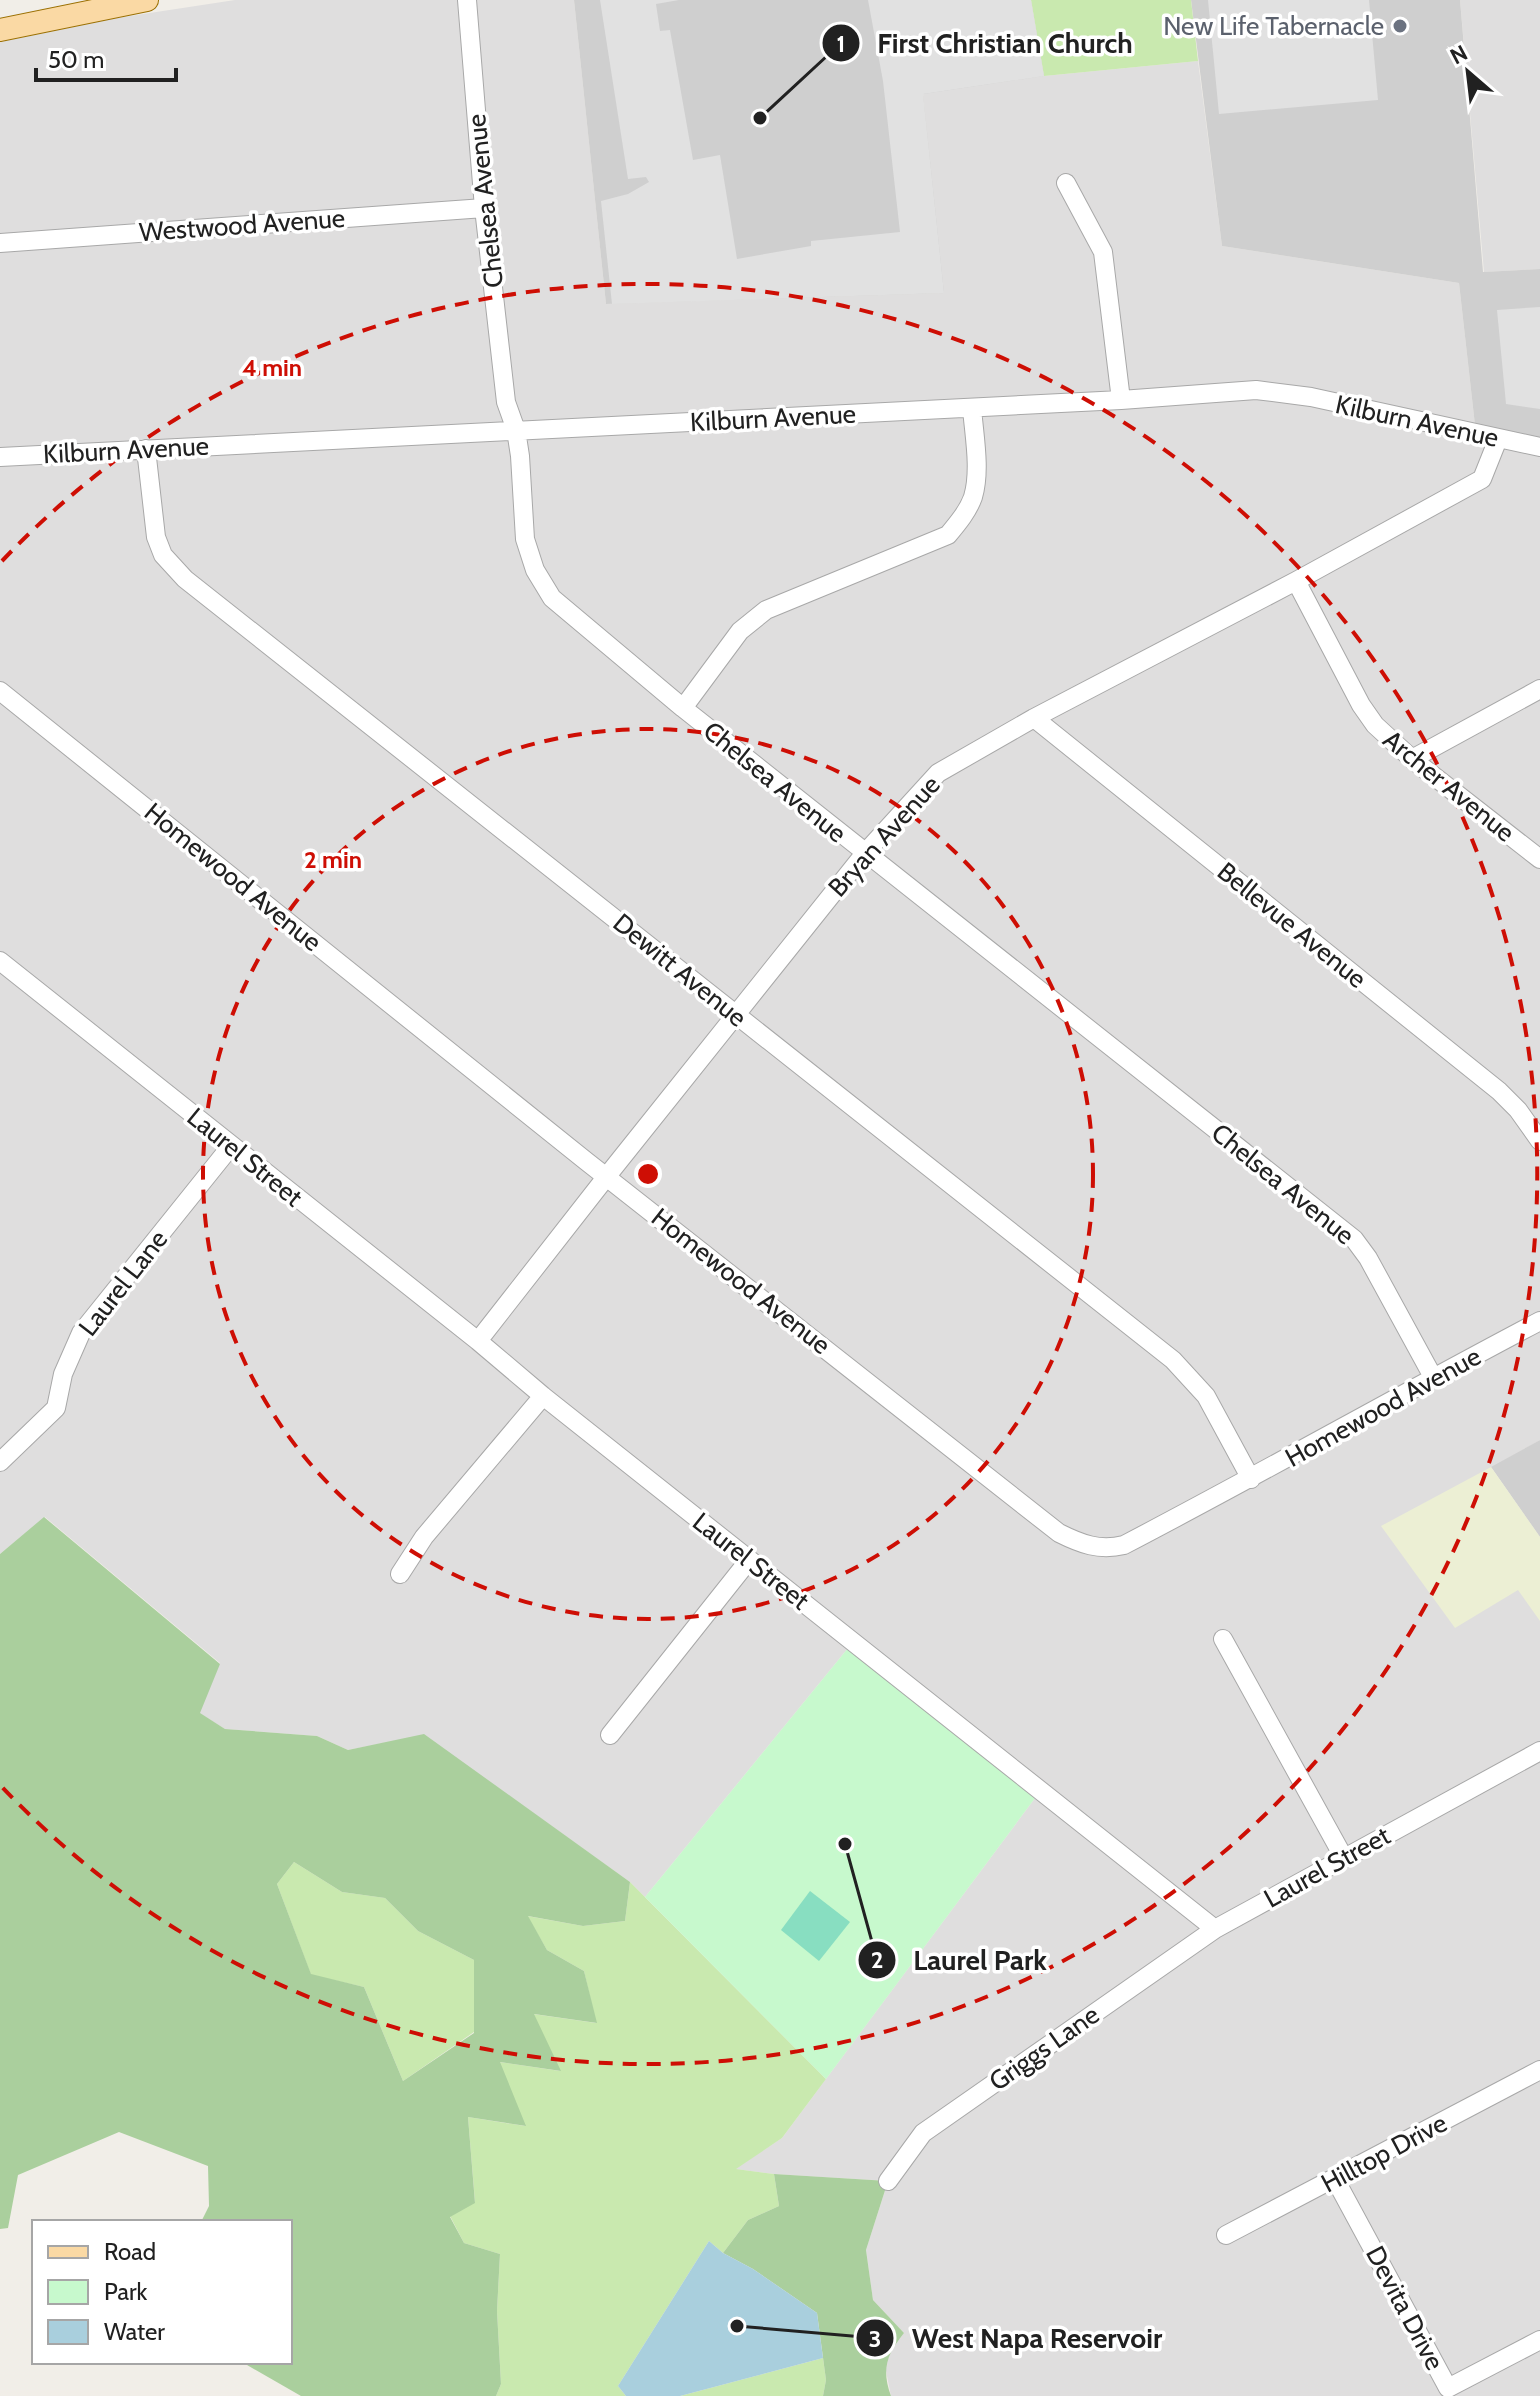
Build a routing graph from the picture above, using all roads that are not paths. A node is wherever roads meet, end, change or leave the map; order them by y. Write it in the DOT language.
graph roads {
  1 [pos="147,0"];
  2 [pos="467,0"];
  3 [pos="97,4"];
  4 [pos="0,30"];
  5 [pos="1066,183"];
  6 [pos="484,208"];
  7 [pos="0,243"];
  8 [pos="1121,400"];
  9 [pos="972,408"];
  10 [pos="516,430"];
  11 [pos="1498,439"];
  12 [pos="1540,447"];
  13 [pos="146,449"];
  14 [pos="0,457"];
  15 [pos="1296,581"];
  16 [pos="1540,689"];
  17 [pos="0,691"];
  18 [pos="683,708"];
  19 [pos="1034,718"];
  20 [pos="1412,759"];
  21 [pos="865,853"];
  22 [pos="1540,859"];
  23 [pos="0,961"];
  24 [pos="736,1014"];
  25 [pos="1540,1141"];
  26 [pos="231,1146"];
  27 [pos="607,1176"];
  28 [pos="1540,1321"];
  29 [pos="478,1341"];
  30 [pos="1433,1377"];
  31 [pos="543,1396"];
  32 [pos="0,1462"];
  33 [pos="1251,1479"];
  34 [pos="749,1560"];
  35 [pos="400,1574"];
  36 [pos="1223,1639"];
  37 [pos="610,1735"];
  38 [pos="1540,1751"];
  39 [pos="1344,1858"];
  40 [pos="1215,1929"];
  41 [pos="1540,2070"];
  42 [pos="1335,2179"];
  43 [pos="888,2181"];
  44 [pos="1226,2235"];
  45 [pos="1540,2340"];
  1 -- 3 [label="main road"];
  2 -- 6 [label="street, Chelsea Avenue"];
  3 -- 4 [label="main road"];
  5 -- 8 [label="street"];
  6 -- 7 [label="street, Westwood Avenue"];
  6 -- 10 [label="street, Chelsea Avenue"];
  8 -- 9 [label="street, Kilburn Avenue"];
  8 -- 11 [label="street, Kilburn Avenue"];
  9 -- 10 [label="street, Kilburn Avenue"];
  9 -- 18 [label="street"];
  10 -- 13 [label="street, Kilburn Avenue"];
  10 -- 18 [label="street, Chelsea Avenue"];
  11 -- 12 [label="street, Kilburn Avenue"];
  11 -- 15 [label="street, Bryan Avenue"];
  13 -- 14 [label="street, Kilburn Avenue"];
  13 -- 24 [label="street, Dewitt Avenue"];
  15 -- 19 [label="street, Bryan Avenue"];
  15 -- 20 [label="street, Archer Avenue"];
  16 -- 20 [label="street"];
  17 -- 27 [label="street, Homewood Avenue"];
  18 -- 21 [label="street, Chelsea Avenue"];
  19 -- 21 [label="street, Bryan Avenue"];
  19 -- 25 [label="street, Bellevue Avenue"];
  20 -- 22 [label="street, Archer Avenue"];
  21 -- 24 [label="street, Bryan Avenue"];
  21 -- 30 [label="street, Chelsea Avenue"];
  23 -- 26 [label="street, Laurel Street"];
  24 -- 27 [label="street, Bryan Avenue"];
  24 -- 33 [label="street, Dewitt Avenue"];
  26 -- 29 [label="street, Laurel Street"];
  26 -- 32 [label="street, Laurel Lane"];
  27 -- 29 [label="street, Bryan Avenue"];
  27 -- 33 [label="street, Homewood Avenue"];
  28 -- 30 [label="street, Homewood Avenue"];
  29 -- 31 [label="street, Laurel Street"];
  30 -- 33 [label="street, Homewood Avenue"];
  31 -- 34 [label="street, Laurel Street"];
  31 -- 35 [label="street"];
  34 -- 37 [label="street"];
  34 -- 40 [label="street, Laurel Street"];
  36 -- 39 [label="street"];
  38 -- 39 [label="street, Laurel Street"];
  39 -- 40 [label="street, Laurel Street"];
  40 -- 43 [label="street, Griggs Lane"];
  41 -- 42 [label="street, Hilltop Drive"];
  42 -- 44 [label="street, Hilltop Drive"];
  42 -- 45 [label="street, Devita Drive"];
}
